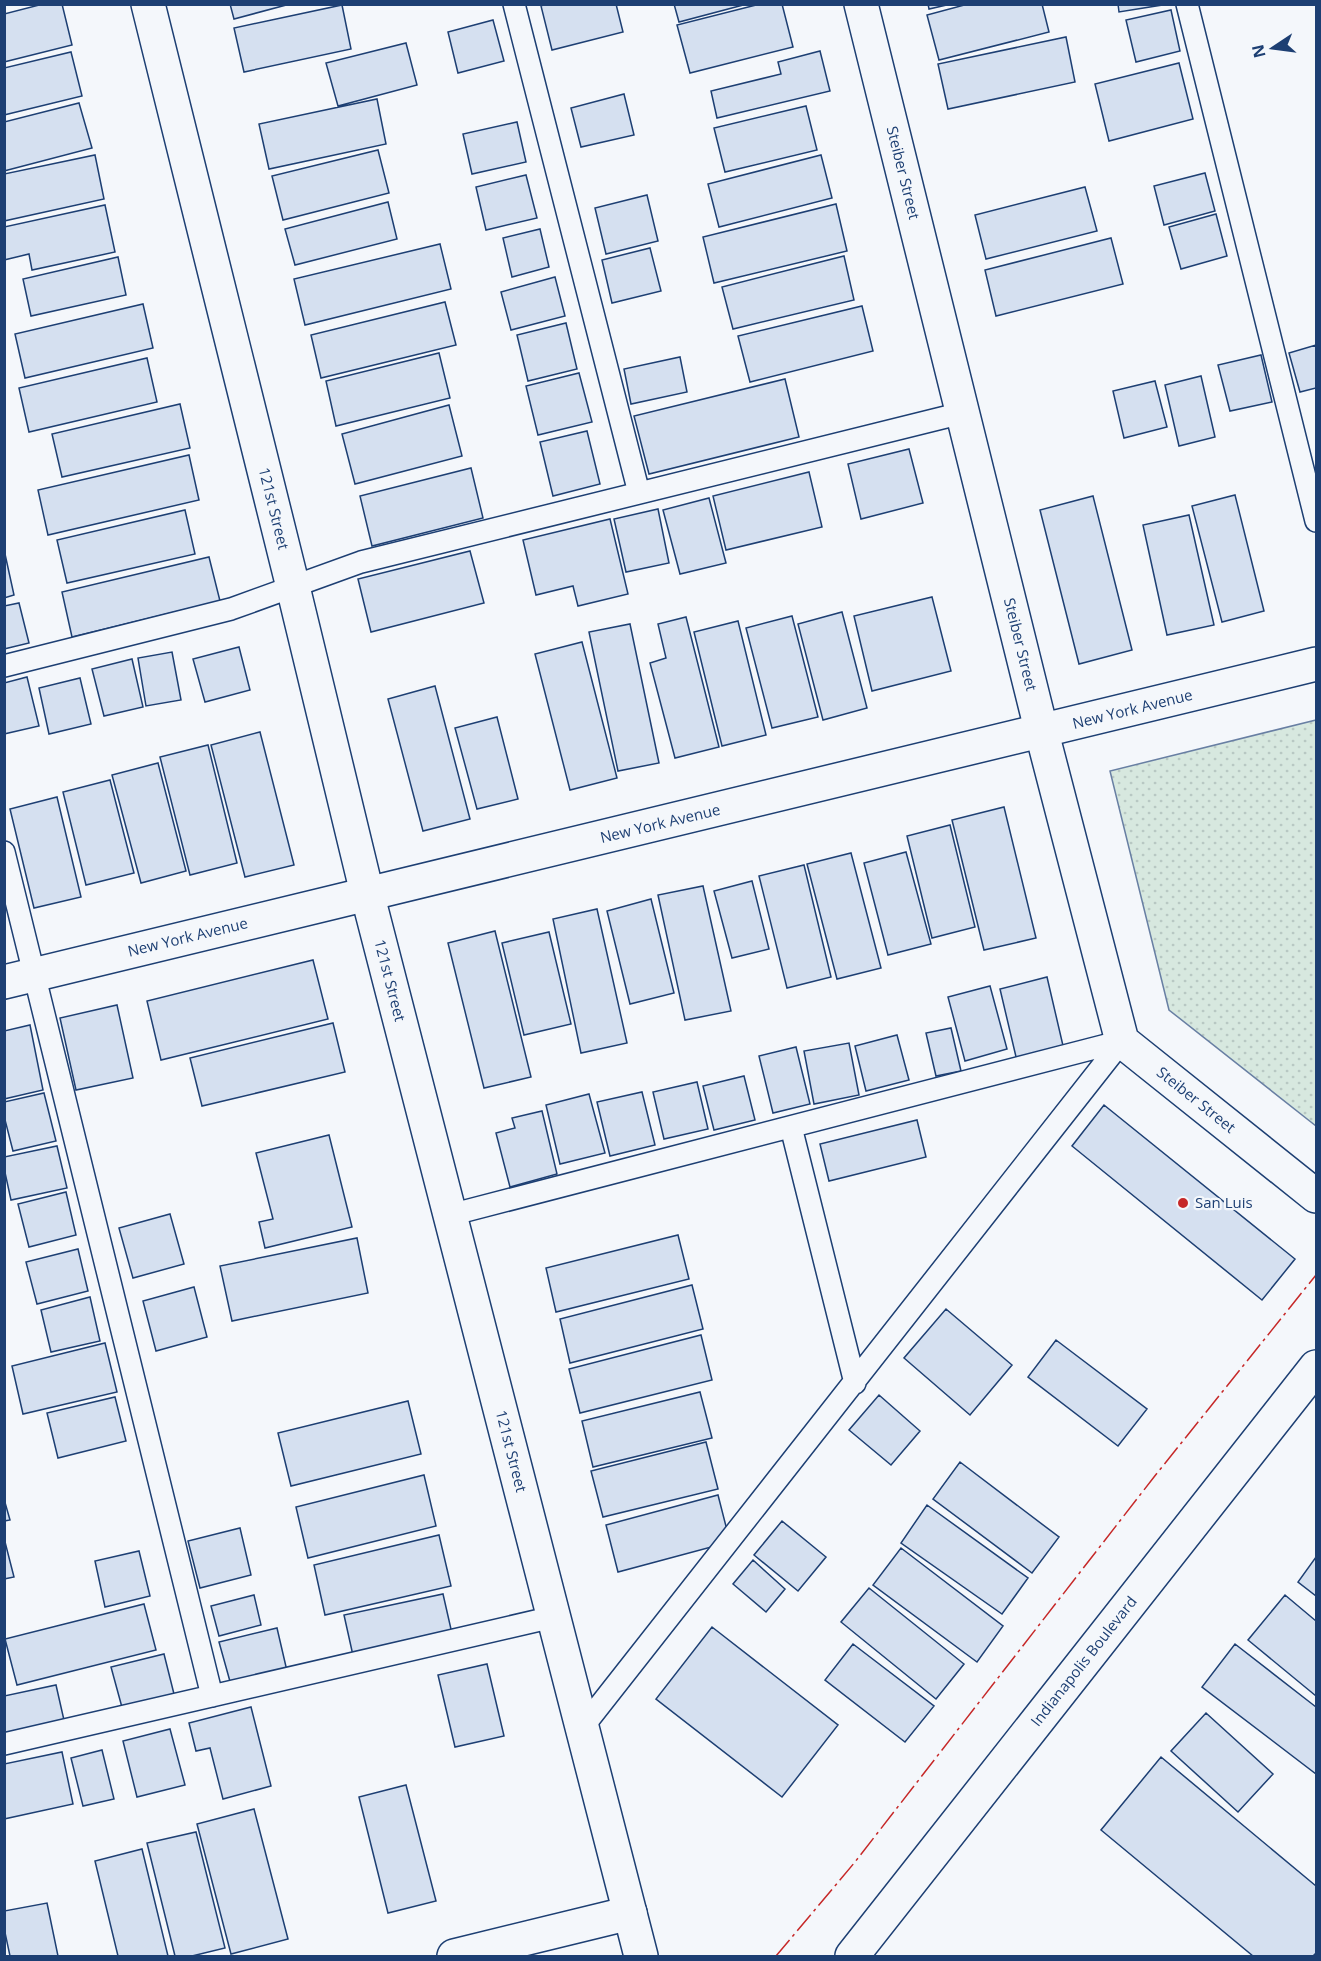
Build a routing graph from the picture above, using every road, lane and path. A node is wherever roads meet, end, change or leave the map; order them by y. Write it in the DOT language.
graph roads {
  1 [pos="148,4"];
  2 [pos="514,4"];
  3 [pos="861,4"];
  4 [pos="1187,4"];
  5 [pos="962,412"];
  6 [pos="639,493"];
  7 [pos="1317,521"];
  8 [pos="293,587"];
  9 [pos="1317,664"];
  10 [pos="4,666"];
  11 [pos="1042,733"];
  12 [pos="4,852"];
  13 [pos="367,893"];
  14 [pos="20,978"];
  15 [pos="1122,1041"];
  16 [pos="791,1127"];
  17 [pos="1317,1196"];
  18 [pos="450,1215"];
  19 [pos="1317,1367"];
  20 [pos="855,1383"];
  21 [pos="553,1617"];
  22 [pos="212,1696"];
  23 [pos="582,1728"];
  24 [pos="4,1744"];
  25 [pos="630,1913"];
  26 [pos="454,1956"];
  27 [pos="641,1956"];
  28 [pos="852,1956"];
  1 -- 8 [label="street, 121st Street"];
  2 -- 6 [label="lane"];
  3 -- 5 [label="street, Steiber Street"];
  4 -- 7 [label="lane"];
  5 -- 6 [label="lane"];
  5 -- 11 [label="street, Steiber Street"];
  6 -- 8 [label="lane"];
  8 -- 10 [label="lane"];
  8 -- 13 [label="street, 121st Street"];
  9 -- 11 [label="street, New York Avenue"];
  11 -- 13 [label="street, New York Avenue"];
  11 -- 15 [label="street, Steiber Street"];
  12 -- 14 [label="lane"];
  13 -- 14 [label="street, New York Avenue"];
  13 -- 18 [label="street, 121st Street"];
  14 -- 22 [label="lane"];
  15 -- 16 [label="lane"];
  15 -- 17 [label="street, Steiber Street"];
  15 -- 20 [label="lane"];
  16 -- 18 [label="lane"];
  16 -- 20 [label="lane"];
  18 -- 21 [label="street, 121st Street"];
  19 -- 28 [label="street, Indianapolis Boulevard"];
  20 -- 23 [label="lane"];
  21 -- 22 [label="lane"];
  21 -- 23 [label="street, 121st Street"];
  22 -- 24 [label="lane"];
  23 -- 25 [label="street, 121st Street"];
  25 -- 26 [label="street"];
  25 -- 27 [label="street, 121st Street"];
}
